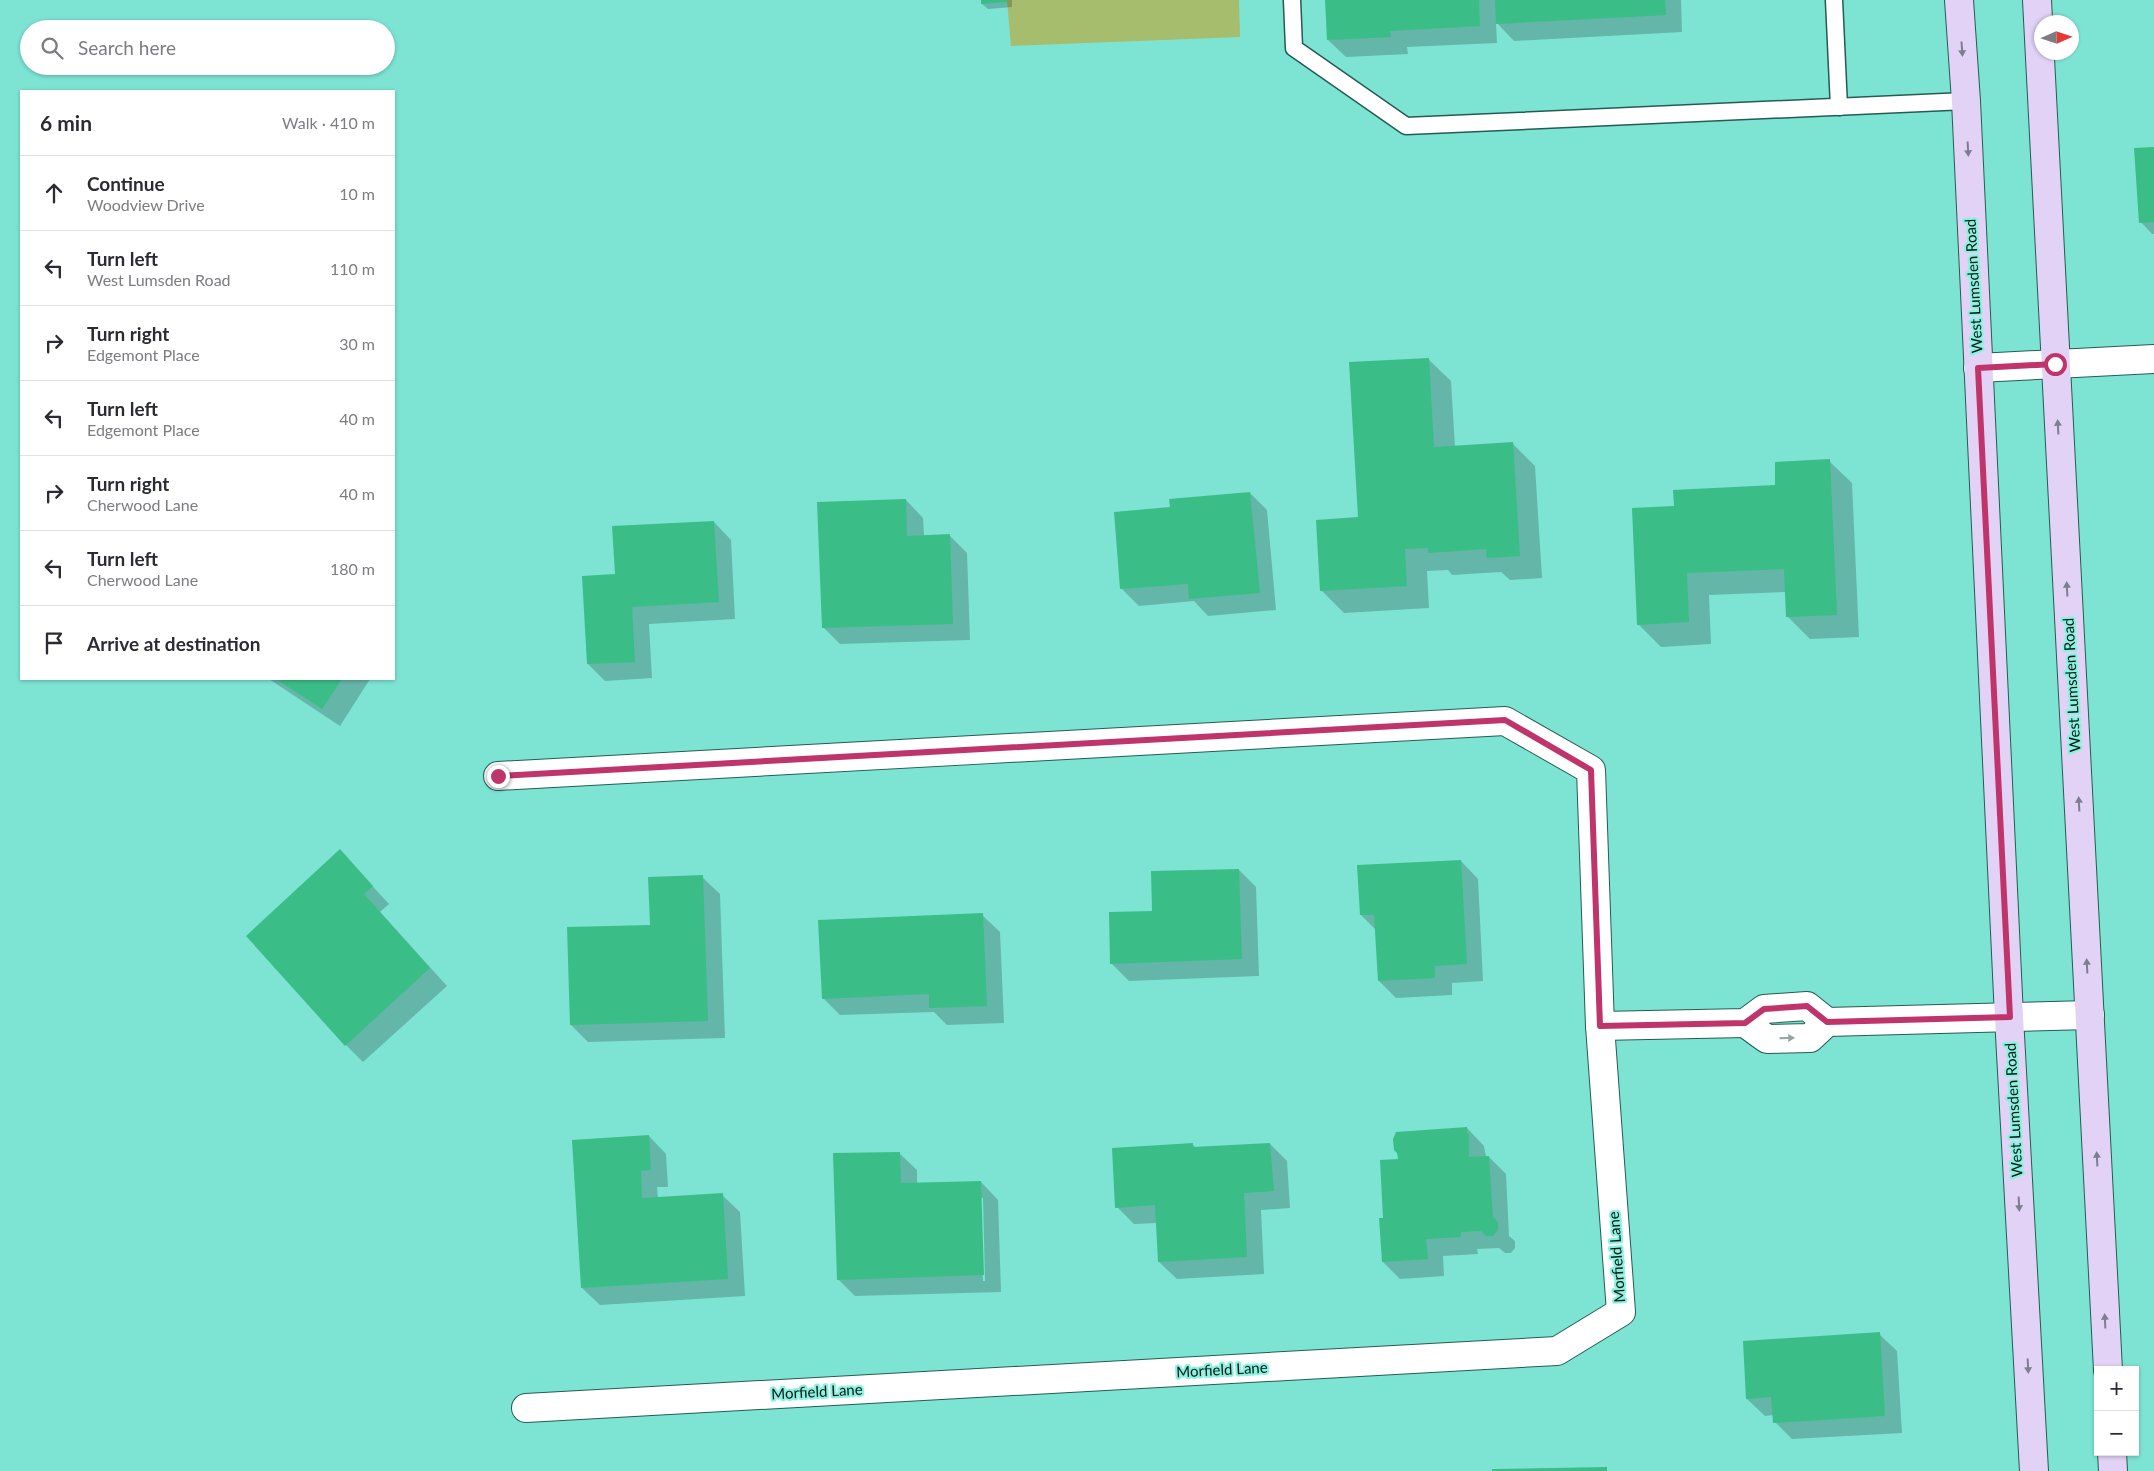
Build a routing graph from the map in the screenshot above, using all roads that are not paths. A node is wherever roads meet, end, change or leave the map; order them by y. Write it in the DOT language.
graph roads {
  1 [pos="1292,0"];
  2 [pos="1834,0"];
  3 [pos="1959,0"];
  4 [pos="2037,0"];
  5 [pos="1966,101"];
  6 [pos="1839,107"];
  7 [pos="2154,359"];
  8 [pos="2055,364"];
  9 [pos="1978,368"];
  10 [pos="498,776"];
  11 [pos="2090,1015"];
  12 [pos="2010,1017"];
  13 [pos="1600,1026"];
  14 [pos="2108,1366"];
  15 [pos="526,1408"];
  16 [pos="2112,1456"];
  17 [pos="2034,1471"];
  18 [pos="2112,1471"];
  1 -- 6 [label="lane"];
  2 -- 6 [label="lane"];
  3 -- 5 [label="main road, West Lumsden Road, one-way"];
  4 -- 8 [label="main road, West Lumsden Road"];
  5 -- 6 [label="lane"];
  5 -- 9 [label="main road, West Lumsden Road, one-way"];
  7 -- 8 [label="street"];
  8 -- 9 [label="street"];
  11 -- 8 [label="main road, West Lumsden Road, one-way"];
  9 -- 12 [label="main road, West Lumsden Road"];
  10 -- 13 [label="street"];
  11 -- 12 [label="street"];
  14 -- 11 [label="main road, West Lumsden Road, one-way"];
  12 -- 13 [label="street"];
  12 -- 17 [label="main road, West Lumsden Road, one-way"];
  13 -- 15 [label="street, Morfield Lane"];
  16 -- 18 [label="main road"];
}
